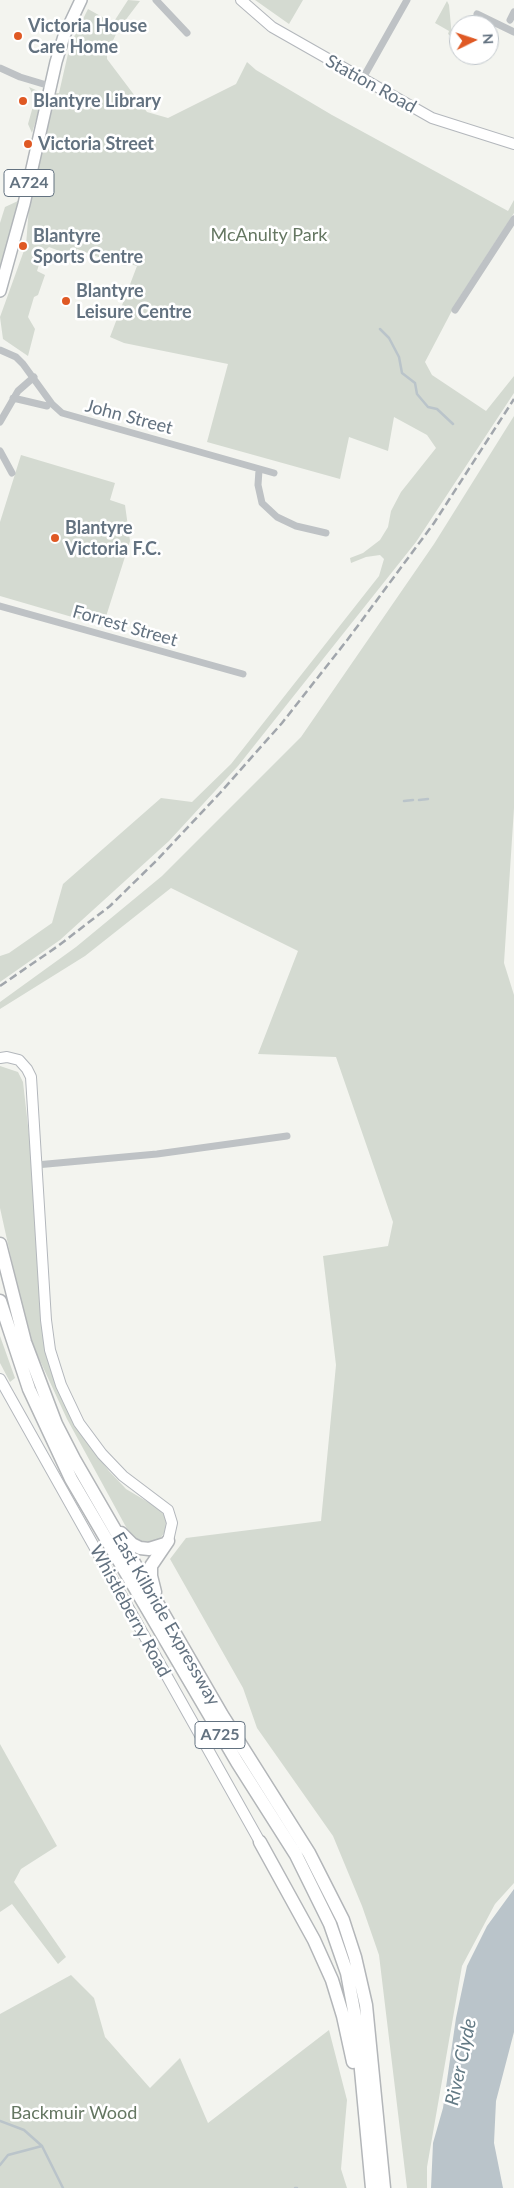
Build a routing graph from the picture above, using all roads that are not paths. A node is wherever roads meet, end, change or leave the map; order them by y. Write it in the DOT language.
graph roads {
  1 [pos="81,0"];
  2 [pos="156,0"];
  3 [pos="241,0"];
  4 [pos="407,0"];
  5 [pos="514,12"];
  6 [pos="476,14"];
  7 [pos="510,20"];
  8 [pos="514,32"];
  9 [pos="187,33"];
  10 [pos="0,68"];
  11 [pos="363,78"];
  12 [pos="50,86"];
  13 [pos="514,144"];
  14 [pos="514,219"];
  15 [pos="0,291"];
  16 [pos="456,310"];
  17 [pos="0,350"];
  18 [pos="34,377"];
  19 [pos="13,398"];
  20 [pos="47,406"];
  21 [pos="0,422"];
  22 [pos="0,451"];
  23 [pos="259,470"];
  24 [pos="12,473"];
  25 [pos="274,473"];
  26 [pos="326,533"];
  27 [pos="0,606"];
  28 [pos="243,674"];
  29 [pos="0,1058"];
  30 [pos="287,1136"];
  31 [pos="36,1165"];
  32 [pos="0,1244"];
  33 [pos="0,1301"];
  34 [pos="0,1379"];
  35 [pos="112,1525"];
  36 [pos="166,1542"];
  37 [pos="156,1602"];
  38 [pos="260,1842"];
  39 [pos="366,2131"];
  40 [pos="372,2188"];
  41 [pos="384,2188"];
  1 -- 12 [label="main road, A724"];
  2 -- 9 [label="street"];
  3 -- 11 [label="street, Station Road"];
  4 -- 11 [label="street"];
  5 -- 7 [label="street"];
  6 -- 8 [label="street"];
  10 -- 12 [label="street"];
  11 -- 13 [label="street, Station Road"];
  12 -- 15 [label="main road, A724"];
  14 -- 16 [label="street"];
  17 -- 18 [label="street, John Street"];
  18 -- 19 [label="street"];
  18 -- 23 [label="street, John Street"];
  19 -- 20 [label="street"];
  19 -- 21 [label="street"];
  22 -- 24 [label="street"];
  23 -- 25 [label="street, John Street"];
  23 -- 26 [label="street"];
  27 -- 28 [label="street, Forrest Street"];
  29 -- 31 [label="street"];
  30 -- 31 [label="street"];
  31 -- 36 [label="street"];
  32 -- 35 [label="highway, East Kilbride Expressway / A725"];
  33 -- 39 [label="highway, East Kilbride Expressway / A725"];
  34 -- 38 [label="street, Whistleberry Road"];
  35 -- 36 [label="highway"];
  35 -- 37 [label="highway, East Kilbride Expressway / A725"];
  36 -- 37 [label="highway"];
  37 -- 41 [label="highway, East Kilbride Expressway / A725"];
  38 -- 39 [label="highway"];
  39 -- 40 [label="highway, East Kilbride Expressway / A725"];
}
